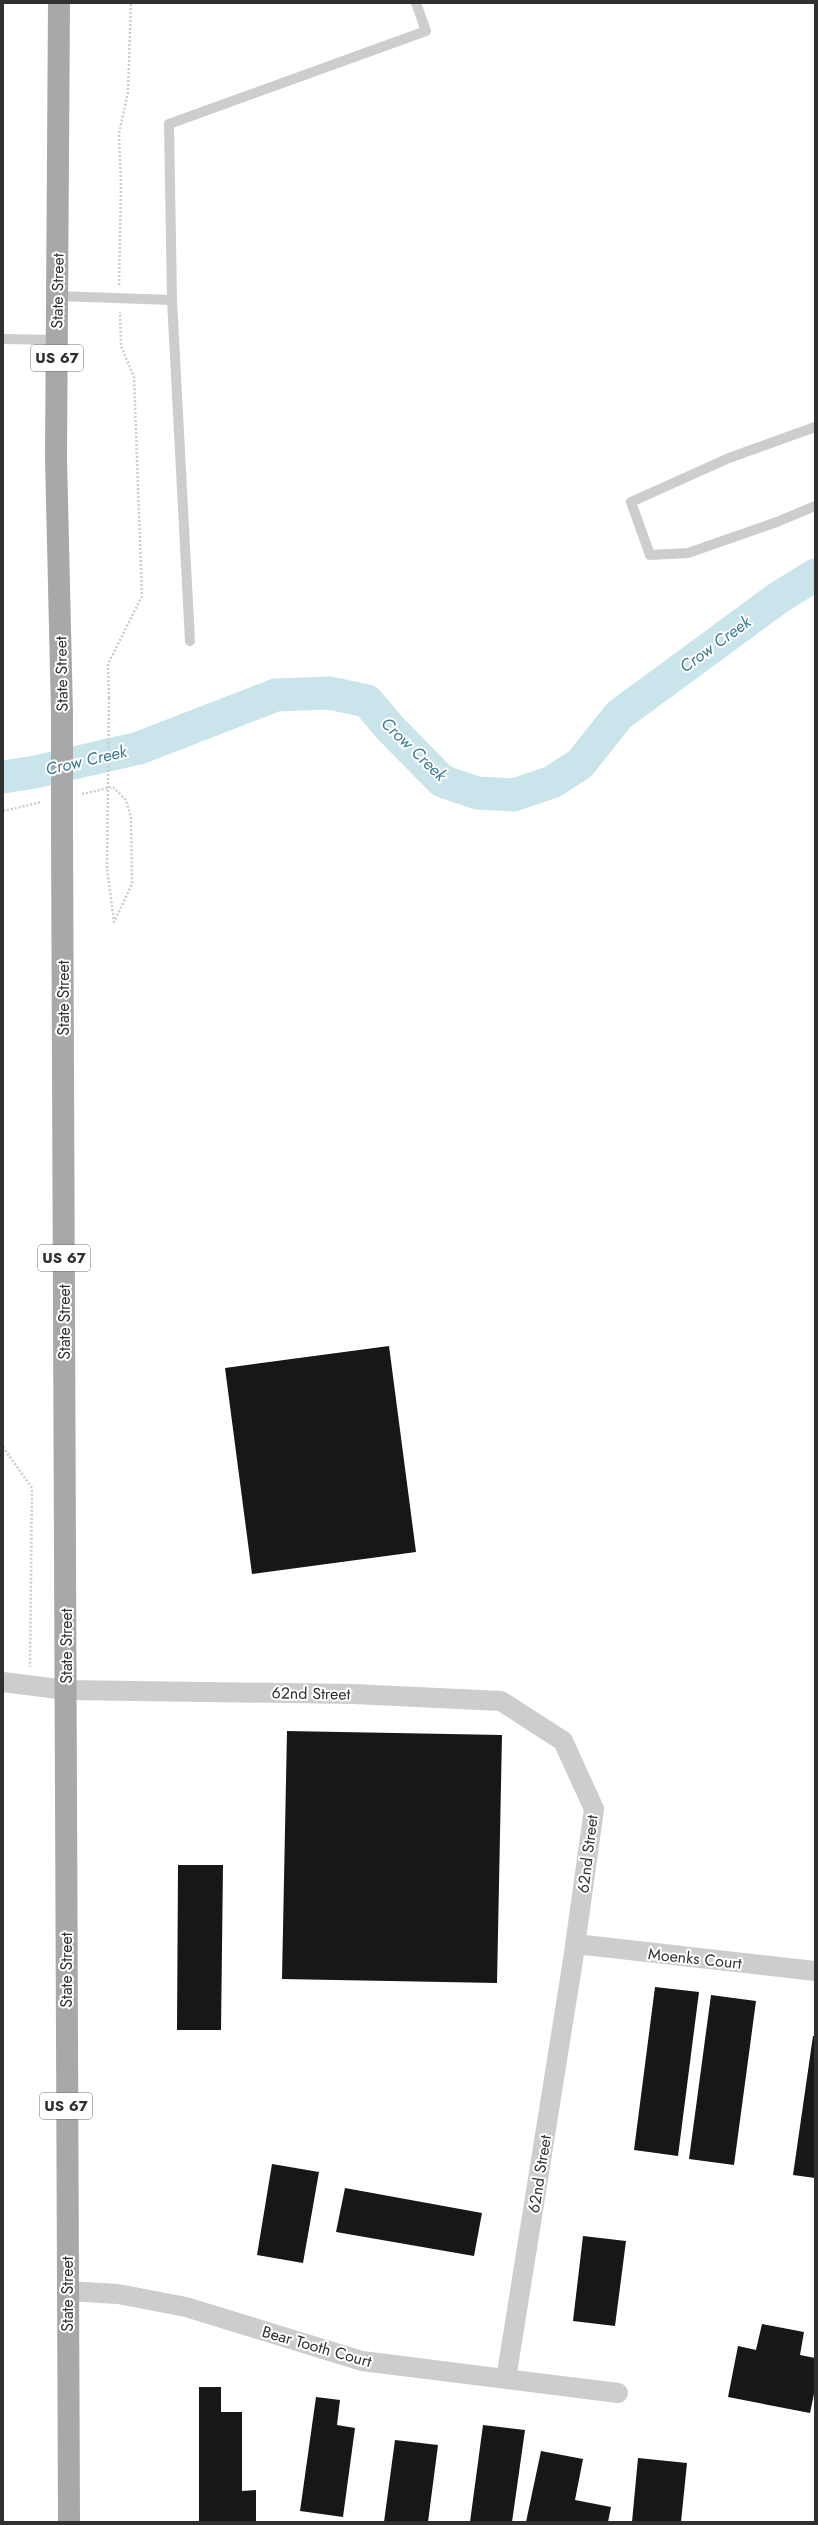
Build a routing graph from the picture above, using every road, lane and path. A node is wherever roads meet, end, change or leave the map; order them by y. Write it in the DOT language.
graph roads {
  1 [pos="59,3"];
  2 [pos="131,3"];
  3 [pos="416,3"];
  4 [pos="57,296"];
  5 [pos="119,299"];
  6 [pos="172,300"];
  7 [pos="3,339"];
  8 [pos="57,340"];
  9 [pos="815,427"];
  10 [pos="815,506"];
  11 [pos="190,641"];
  12 [pos="77,795"];
  13 [pos="47,801"];
  14 [pos="3,811"];
  15 [pos="3,1447"];
  16 [pos="3,1682"];
  17 [pos="30,1685"];
  18 [pos="66,1690"];
  19 [pos="576,1944"];
  20 [pos="815,1971"];
  21 [pos="67,2291"];
  22 [pos="506,2380"];
  23 [pos="618,2393"];
  24 [pos="70,2522"];
  1 -- 4 [label="main road, State Street / US 67"];
  2 -- 5 [label="path"];
  3 -- 6 [label="lane"];
  4 -- 5 [label="lane"];
  4 -- 8 [label="main road, State Street / US 67"];
  5 -- 6 [label="lane"];
  5 -- 12 [label="path, bridge"];
  6 -- 11 [label="lane"];
  7 -- 8 [label="lane"];
  8 -- 18 [label="main road, State Street / US 67, bridge"];
  9 -- 10 [label="lane"];
  13 -- 14 [label="path"];
  15 -- 17 [label="path"];
  16 -- 17 [label="street, 62nd Street"];
  17 -- 18 [label="street, 62nd Street"];
  18 -- 19 [label="street, 62nd Street"];
  18 -- 21 [label="main road, State Street / US 67"];
  19 -- 20 [label="street, Moenks Court"];
  19 -- 22 [label="street, 62nd Street"];
  21 -- 22 [label="street, Bear Tooth Court"];
  21 -- 24 [label="main road, State Street / US 67"];
  22 -- 23 [label="street, Bear Tooth Court"];
}
